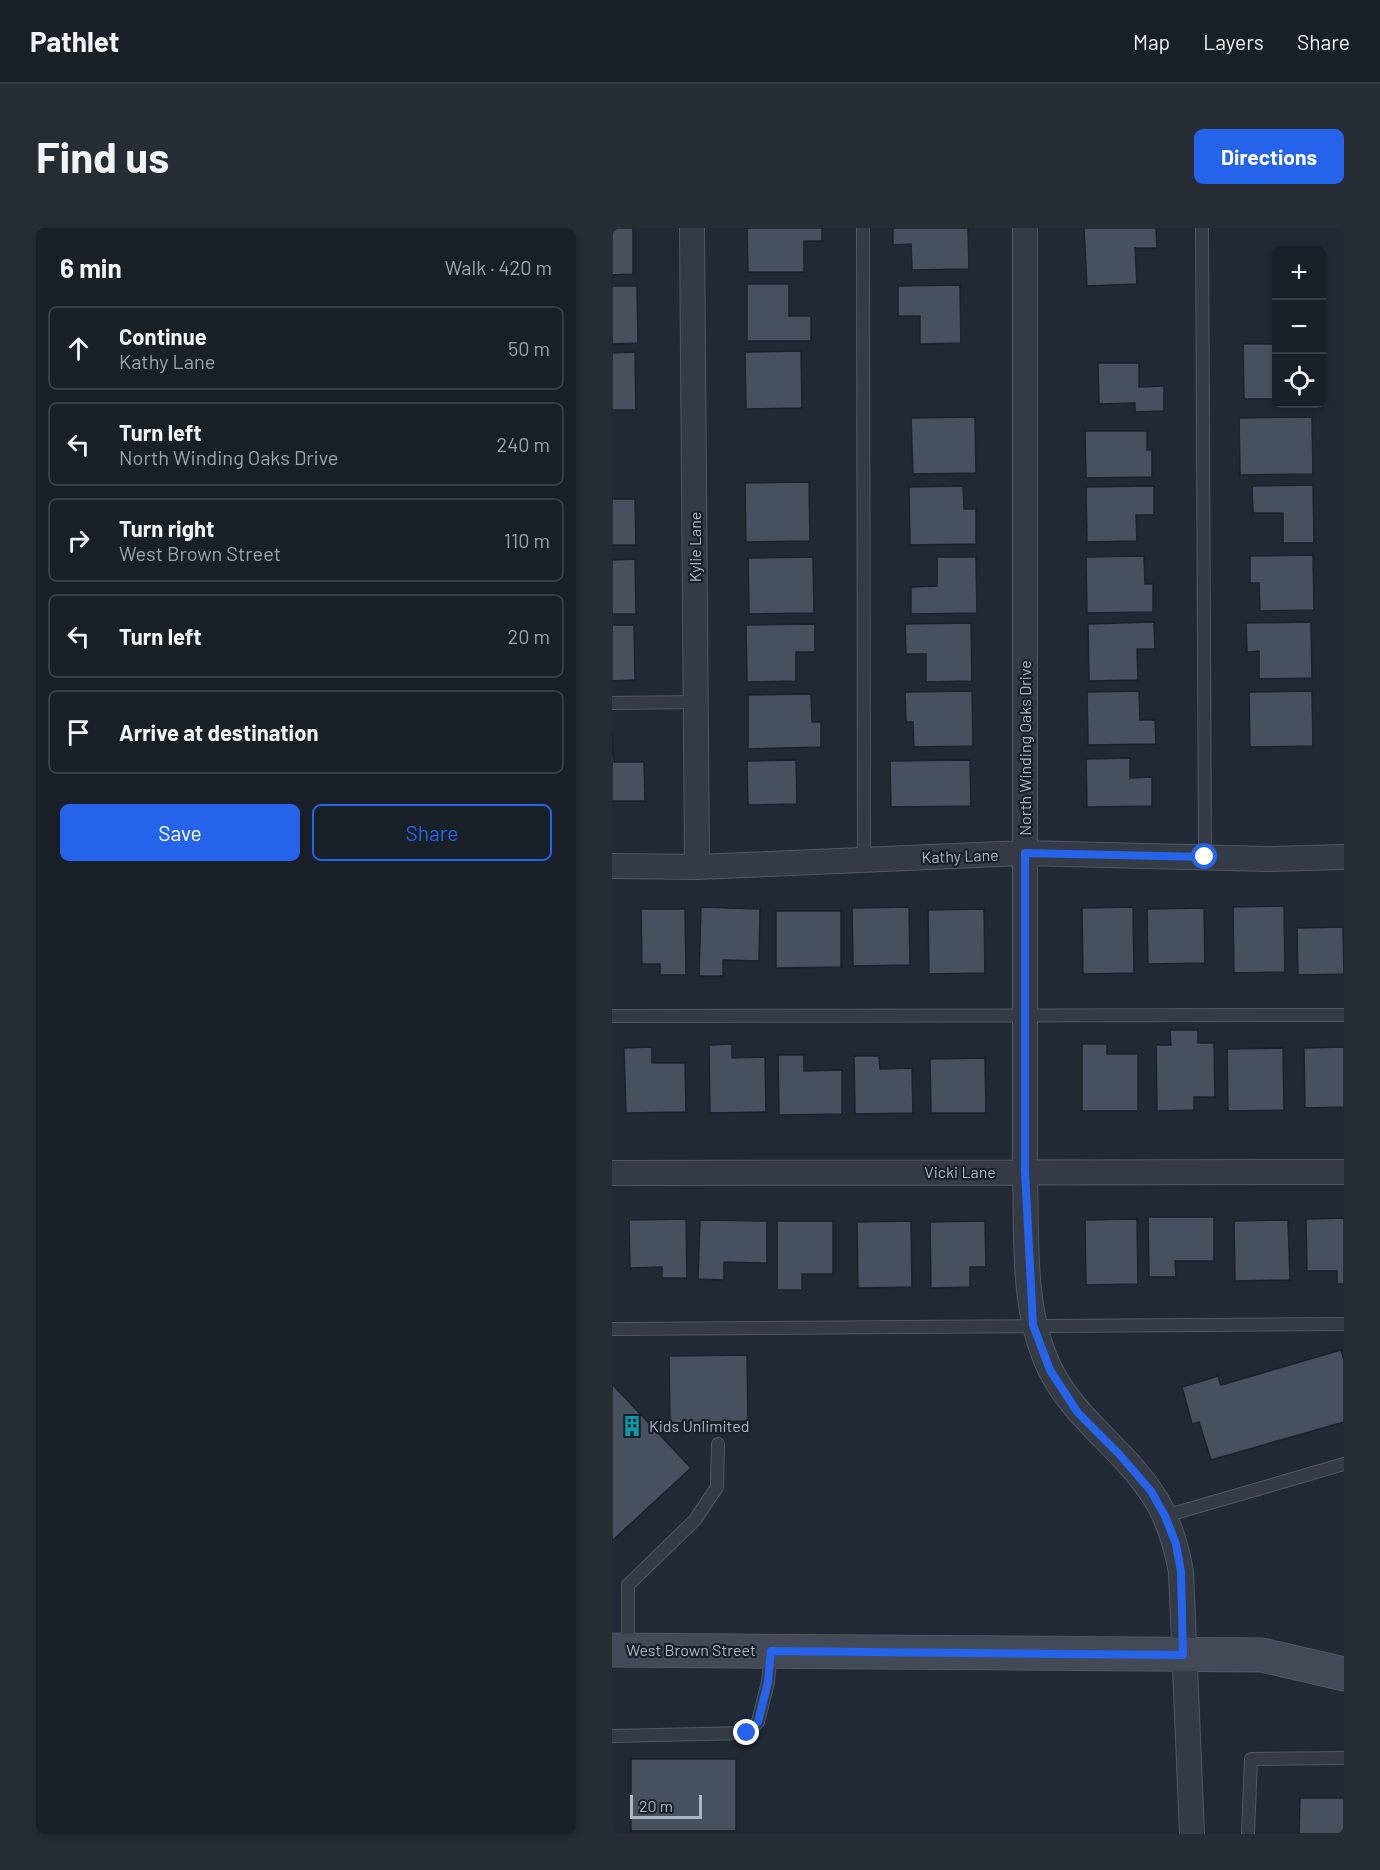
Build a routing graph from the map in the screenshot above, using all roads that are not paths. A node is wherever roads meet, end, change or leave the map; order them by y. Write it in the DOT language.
graph roads {
  1 [pos="692,228"];
  2 [pos="863,228"];
  3 [pos="1025,228"];
  4 [pos="1202,228"];
  5 [pos="696,702"];
  6 [pos="612,703"];
  7 [pos="1025,853"];
  8 [pos="1205,857"];
  9 [pos="1344,857"];
  10 [pos="864,860"];
  11 [pos="612,866"];
  12 [pos="697,867"];
  13 [pos="1344,1015"];
  14 [pos="612,1016"];
  15 [pos="1025,1017"];
  16 [pos="1025,1171"];
  17 [pos="1344,1172"];
  18 [pos="612,1173"];
  19 [pos="1344,1324"];
  20 [pos="1033,1325"];
  21 [pos="612,1329"];
  22 [pos="718,1444"];
  23 [pos="1344,1464"];
  24 [pos="1165,1516"];
  25 [pos="620,1650"];
  26 [pos="771,1651"];
  27 [pos="1183,1655"];
  28 [pos="1344,1674"];
  29 [pos="612,1736"];
  30 [pos="1344,1758"];
  31 [pos="1192,1834"];
  32 [pos="1248,1834"];
  1 -- 5 [label="street, Kylie Lane"];
  2 -- 10 [label="lane"];
  3 -- 7 [label="street, North Winding Oaks Drive"];
  4 -- 8 [label="lane"];
  5 -- 6 [label="lane"];
  5 -- 12 [label="street, Kylie Lane"];
  7 -- 8 [label="street, Kathy Lane"];
  7 -- 10 [label="street, Kathy Lane"];
  7 -- 15 [label="street, North Winding Oaks Drive"];
  8 -- 9 [label="street, Kathy Lane"];
  10 -- 12 [label="street, Kathy Lane"];
  11 -- 12 [label="street, Kathy Lane"];
  13 -- 15 [label="lane"];
  14 -- 15 [label="lane"];
  15 -- 16 [label="street, North Winding Oaks Drive"];
  16 -- 17 [label="street, Vicki Lane"];
  16 -- 18 [label="street, Vicki Lane"];
  16 -- 20 [label="street, North Winding Oaks Drive"];
  19 -- 20 [label="lane"];
  20 -- 21 [label="lane"];
  20 -- 24 [label="street, North Winding Oaks Drive"];
  22 -- 25 [label="lane"];
  23 -- 24 [label="lane"];
  24 -- 27 [label="street, North Winding Oaks Drive"];
  25 -- 26 [label="main road, West Brown Street"];
  26 -- 27 [label="main road, West Brown Street"];
  26 -- 29 [label="lane"];
  27 -- 28 [label="main road, West Brown Street"];
  27 -- 31 [label="street, North Winding Oaks Drive"];
  30 -- 32 [label="lane"];
}
